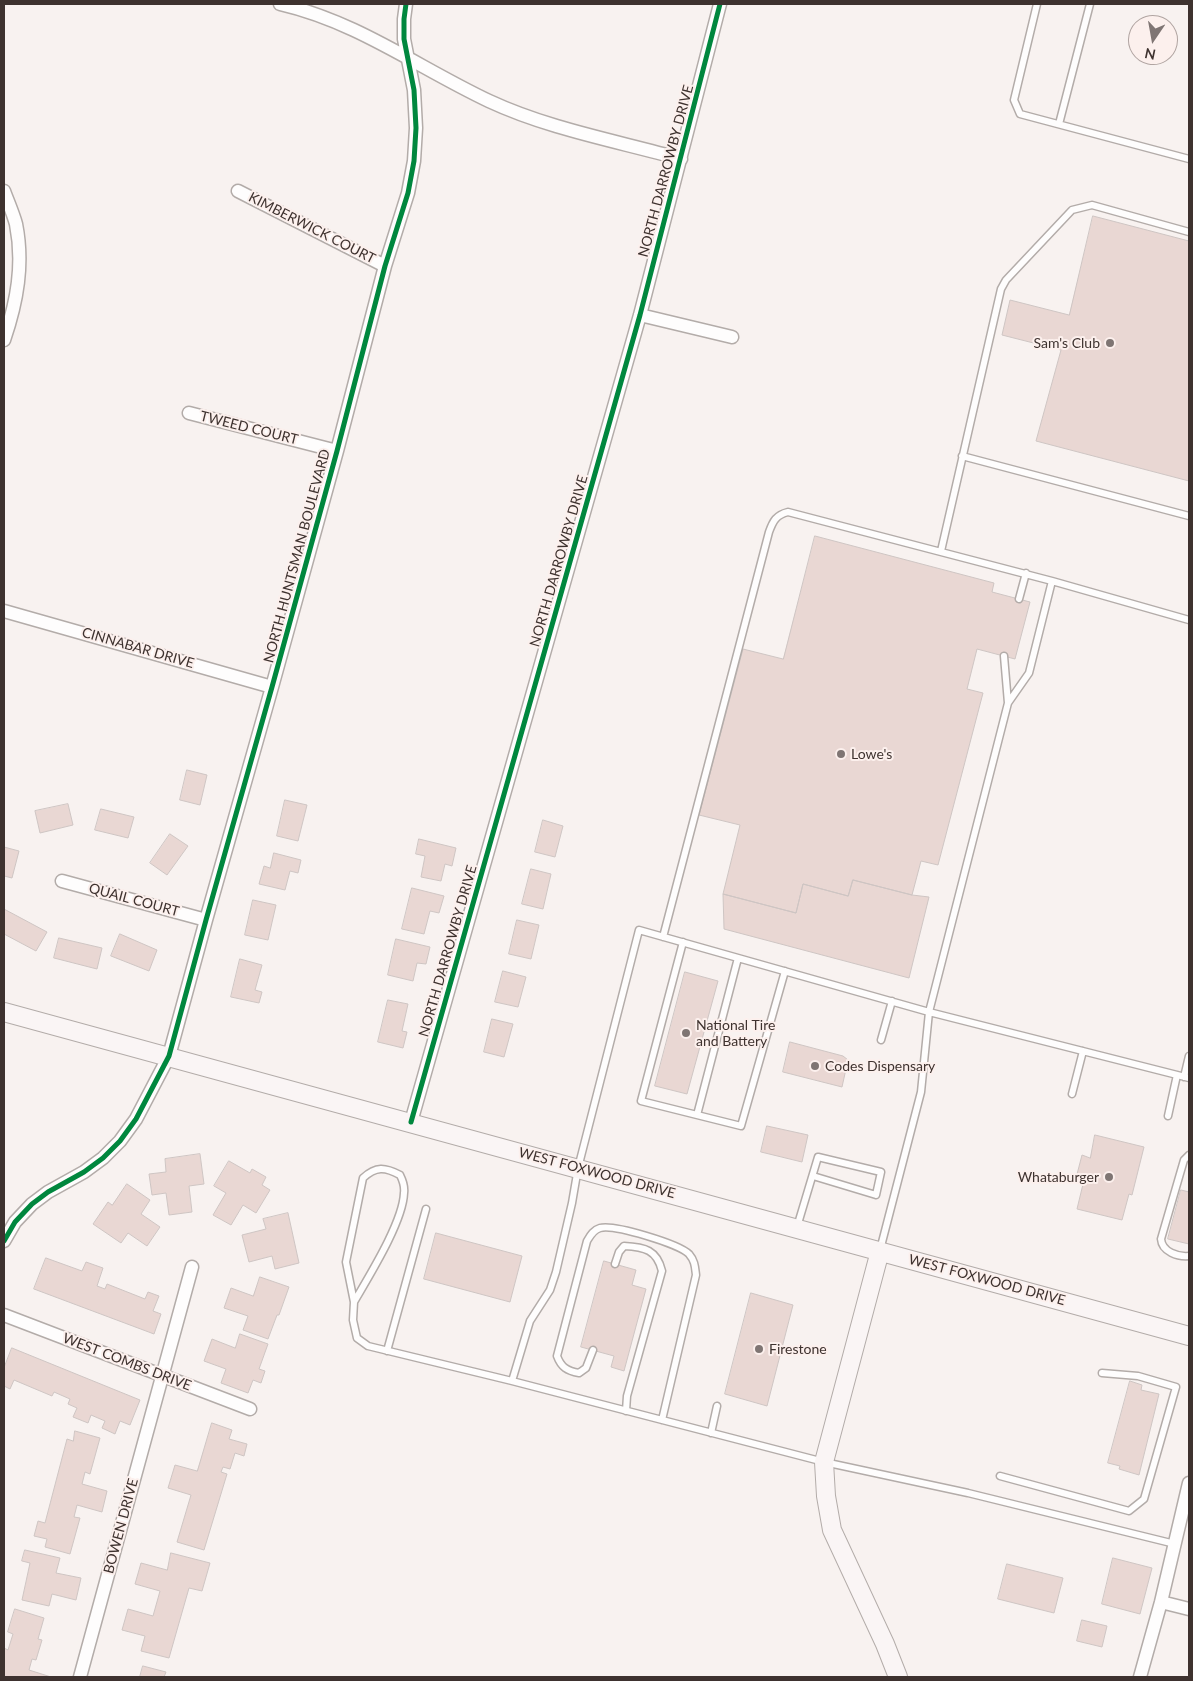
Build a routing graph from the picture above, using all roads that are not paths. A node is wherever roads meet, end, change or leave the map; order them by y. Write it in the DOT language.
graph roads {
  1 [pos="280,4"];
  2 [pos="406,4"];
  3 [pos="720,4"];
  4 [pos="1037,4"];
  5 [pos="1090,4"];
  6 [pos="408,58"];
  7 [pos="1059,124"];
  8 [pos="681,159"];
  9 [pos="1189,159"];
  10 [pos="4,191"];
  11 [pos="238,191"];
  12 [pos="1189,232"];
  13 [pos="385,266"];
  14 [pos="640,315"];
  15 [pos="732,337"];
  16 [pos="4,340"];
  17 [pos="189,413"];
  18 [pos="337,451"];
  19 [pos="962,456"];
  20 [pos="1189,516"];
  21 [pos="940,551"];
  22 [pos="1026,573"];
  23 [pos="1052,581"];
  24 [pos="1019,599"];
  25 [pos="4,611"];
  26 [pos="1189,620"];
  27 [pos="1004,656"];
  28 [pos="272,686"];
  29 [pos="1008,703"];
  30 [pos="62,881"];
  31 [pos="206,920"];
  32 [pos="663,937"];
  33 [pos="683,942"];
  34 [pos="738,958"];
  35 [pos="785,971"];
  36 [pos="892,1001"];
  37 [pos="4,1012"];
  38 [pos="929,1012"];
  39 [pos="881,1040"];
  40 [pos="1083,1051"];
  41 [pos="169,1056"];
  42 [pos="1189,1056"];
  43 [pos="1183,1076"];
  44 [pos="1072,1094"];
  45 [pos="697,1115"];
  46 [pos="1168,1116"];
  47 [pos="412,1122"];
  48 [pos="1189,1155"];
  49 [pos="578,1168"];
  50 [pos="813,1176"];
  51 [pos="426,1209"];
  52 [pos="797,1228"];
  53 [pos="4,1240"];
  54 [pos="880,1251"];
  55 [pos="1189,1256"];
  56 [pos="615,1264"];
  57 [pos="192,1267"];
  58 [pos="354,1302"];
  59 [pos="4,1315"];
  60 [pos="1189,1336"];
  61 [pos="593,1350"];
  62 [pos="387,1352"];
  63 [pos="1102,1373"];
  64 [pos="162,1375"];
  65 [pos="512,1381"];
  66 [pos="717,1406"];
  67 [pos="250,1409"];
  68 [pos="626,1411"];
  69 [pos="662,1420"];
  70 [pos="711,1432"];
  71 [pos="824,1462"];
  72 [pos="1000,1476"];
  73 [pos="1189,1483"];
  74 [pos="1175,1544"];
  75 [pos="1160,1602"];
  76 [pos="1189,1609"];
  77 [pos="80,1677"];
  78 [pos="898,1677"];
  79 [pos="1140,1677"];
  1 -- 6 [label="street"];
  2 -- 6 [label="street, NORTH HUNTSMAN BOULEVARD"];
  3 -- 8 [label="street, NORTH DARROWBY DRIVE"];
  4 -- 7 [label="lane"];
  5 -- 7 [label="lane"];
  6 -- 8 [label="street"];
  6 -- 13 [label="street, NORTH HUNTSMAN BOULEVARD"];
  7 -- 9 [label="lane"];
  8 -- 14 [label="street, NORTH DARROWBY DRIVE"];
  10 -- 16 [label="street"];
  11 -- 13 [label="street, KIMBERWICK COURT"];
  12 -- 19 [label="lane"];
  13 -- 18 [label="street, NORTH HUNTSMAN BOULEVARD"];
  14 -- 15 [label="street"];
  14 -- 47 [label="street, NORTH DARROWBY DRIVE"];
  17 -- 18 [label="street, TWEED COURT"];
  18 -- 28 [label="street, NORTH HUNTSMAN BOULEVARD"];
  19 -- 20 [label="lane"];
  19 -- 21 [label="lane"];
  21 -- 22 [label="lane"];
  21 -- 32 [label="lane"];
  22 -- 23 [label="lane"];
  22 -- 24 [label="lane"];
  23 -- 26 [label="lane"];
  23 -- 29 [label="lane"];
  25 -- 28 [label="street, CINNABAR DRIVE"];
  27 -- 29 [label="lane"];
  28 -- 31 [label="street, NORTH HUNTSMAN BOULEVARD"];
  29 -- 38 [label="lane"];
  30 -- 31 [label="street, QUAIL COURT"];
  31 -- 41 [label="street, NORTH HUNTSMAN BOULEVARD"];
  32 -- 33 [label="lane"];
  32 -- 49 [label="lane"];
  33 -- 34 [label="lane"];
  33 -- 45 [label="lane"];
  34 -- 35 [label="lane"];
  34 -- 45 [label="lane"];
  35 -- 36 [label="lane"];
  35 -- 45 [label="lane"];
  36 -- 38 [label="lane"];
  36 -- 39 [label="lane"];
  37 -- 41 [label="main road, WEST FOXWOOD DRIVE"];
  38 -- 40 [label="lane"];
  38 -- 54 [label="lane"];
  40 -- 43 [label="lane"];
  40 -- 44 [label="lane"];
  41 -- 47 [label="main road, WEST FOXWOOD DRIVE"];
  41 -- 53 [label="street, NORTH HUNTSMAN BOULEVARD"];
  42 -- 43 [label="lane"];
  43 -- 46 [label="lane"];
  47 -- 49 [label="main road, WEST FOXWOOD DRIVE"];
  48 -- 55 [label="lane"];
  49 -- 52 [label="main road, WEST FOXWOOD DRIVE"];
  49 -- 65 [label="lane"];
  50 -- 50 [label="lane"];
  50 -- 52 [label="lane"];
  51 -- 62 [label="lane"];
  52 -- 54 [label="main road, WEST FOXWOOD DRIVE"];
  54 -- 60 [label="main road, WEST FOXWOOD DRIVE"];
  54 -- 71 [label="main road"];
  56 -- 68 [label="lane"];
  57 -- 64 [label="street, BOWEN DRIVE"];
  58 -- 58 [label="lane"];
  58 -- 62 [label="lane"];
  59 -- 64 [label="street, WEST COMBS DRIVE"];
  61 -- 69 [label="lane"];
  62 -- 65 [label="lane"];
  63 -- 72 [label="lane"];
  64 -- 67 [label="street, WEST COMBS DRIVE"];
  64 -- 77 [label="street, BOWEN DRIVE"];
  65 -- 68 [label="lane"];
  66 -- 70 [label="lane"];
  68 -- 69 [label="lane"];
  69 -- 70 [label="lane"];
  70 -- 71 [label="lane"];
  71 -- 74 [label="lane"];
  71 -- 78 [label="main road"];
  73 -- 74 [label="street"];
  74 -- 75 [label="street"];
  75 -- 76 [label="street"];
  75 -- 79 [label="street"];
}
